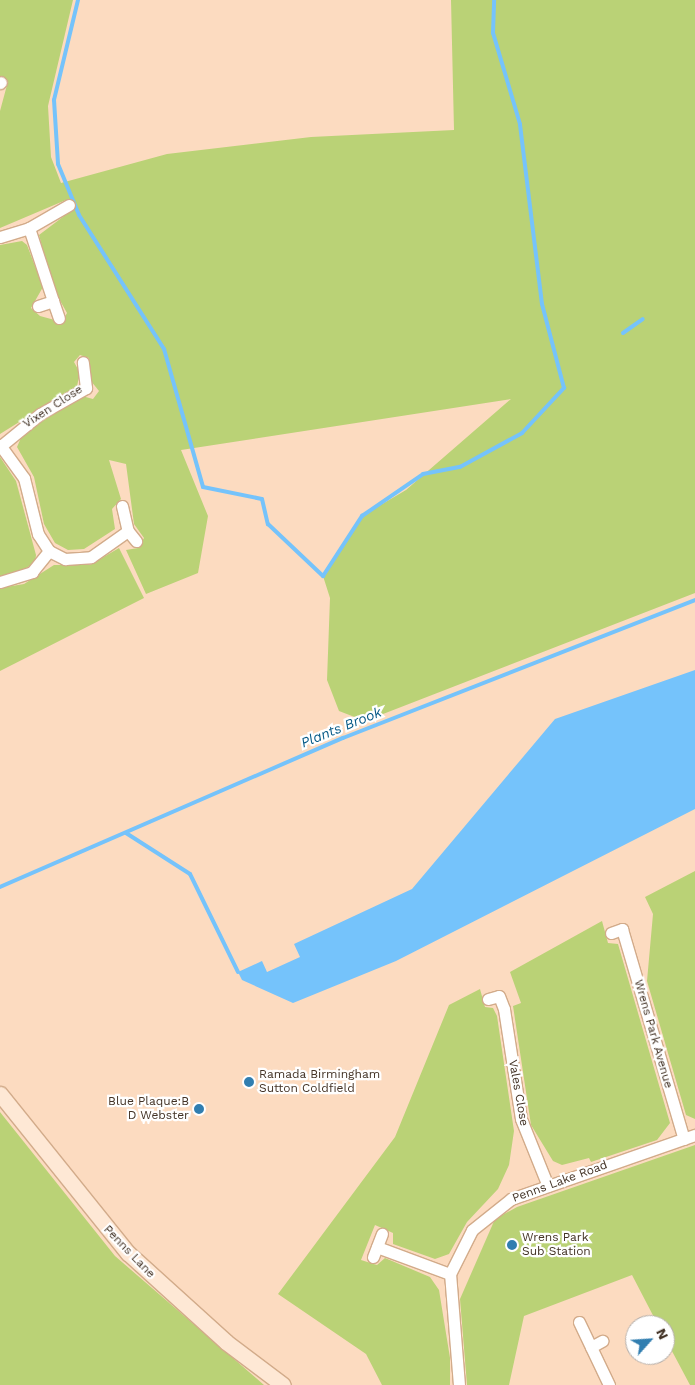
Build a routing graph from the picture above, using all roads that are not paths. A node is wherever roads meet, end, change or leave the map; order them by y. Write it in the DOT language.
graph roads {
  1 [pos="69,205"];
  2 [pos="29,228"];
  3 [pos="0,237"];
  4 [pos="53,302"];
  5 [pos="38,306"];
  6 [pos="59,318"];
  7 [pos="83,362"];
  8 [pos="1,445"];
  9 [pos="122,506"];
  10 [pos="128,531"];
  11 [pos="136,541"];
  12 [pos="49,551"];
  13 [pos="0,582"];
  14 [pos="622,929"];
  15 [pos="511,992"];
  16 [pos="0,1094"];
  17 [pos="690,1137"];
  18 [pos="548,1186"];
  19 [pos="382,1234"];
  20 [pos="450,1274"];
  21 [pos="579,1322"];
  22 [pos="602,1341"];
  23 [pos="591,1347"];
  24 [pos="283,1385"];
  25 [pos="459,1385"];
  26 [pos="609,1385"];
  1 -- 2 [label="street"];
  2 -- 3 [label="street"];
  2 -- 4 [label="street"];
  4 -- 5 [label="street"];
  4 -- 6 [label="street"];
  7 -- 8 [label="street, Vixen Close"];
  8 -- 12 [label="street"];
  9 -- 10 [label="street"];
  10 -- 11 [label="street"];
  10 -- 12 [label="street"];
  12 -- 13 [label="street"];
  14 -- 17 [label="street, Wrens Park Avenue"];
  15 -- 18 [label="street, Vales Close"];
  16 -- 24 [label="main road, Penns Lane"];
  17 -- 18 [label="street, Penns Lake Road"];
  18 -- 20 [label="street, Penns Lake Road"];
  19 -- 20 [label="street"];
  20 -- 25 [label="street, Penns Lake Road"];
  21 -- 23 [label="street"];
  22 -- 23 [label="street"];
  23 -- 26 [label="street"];
}
